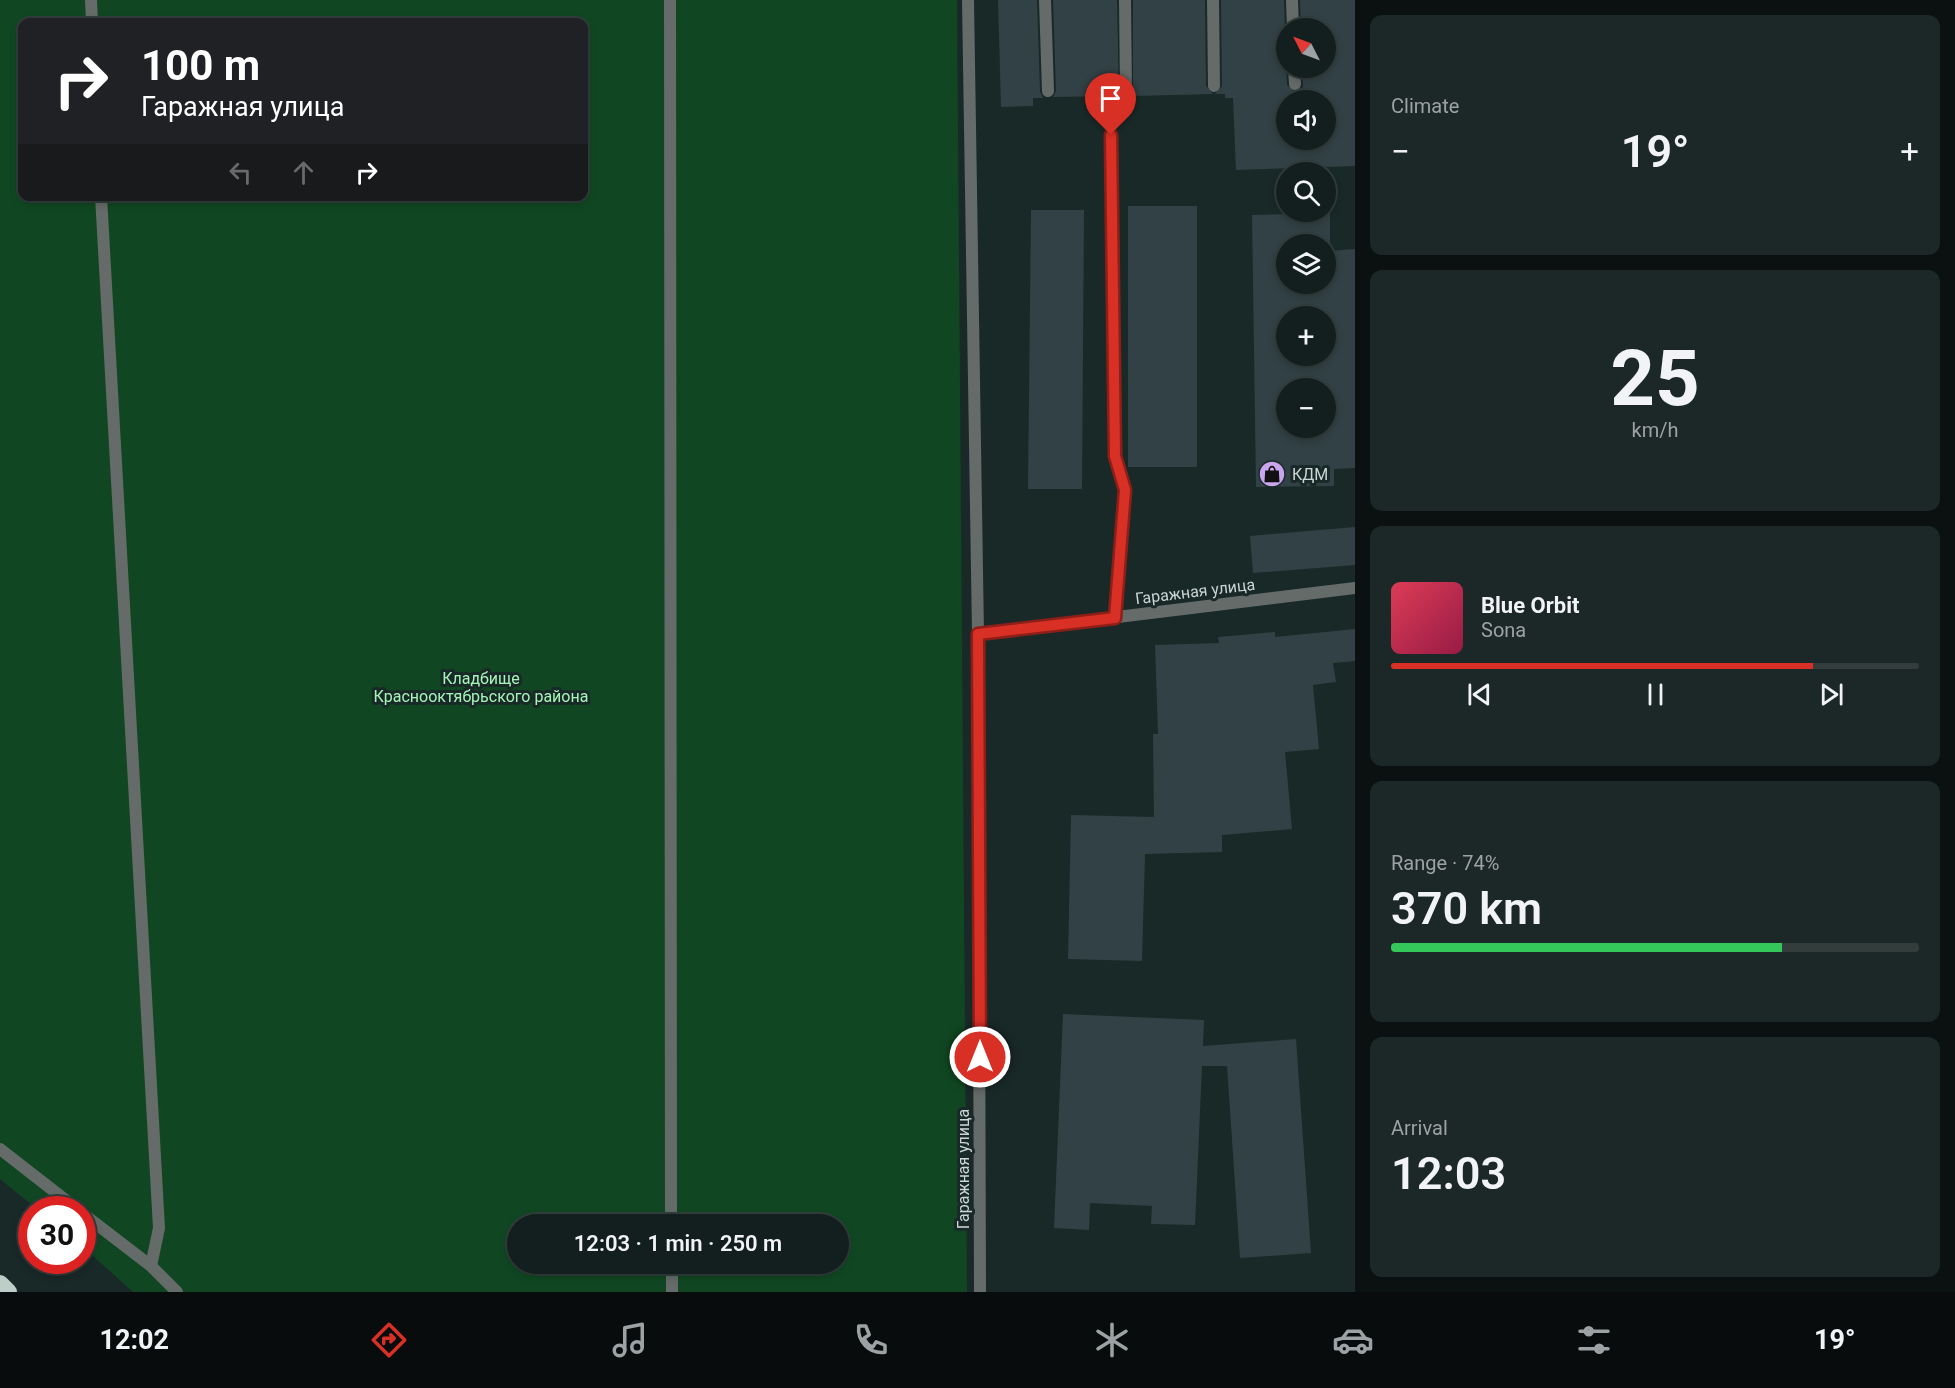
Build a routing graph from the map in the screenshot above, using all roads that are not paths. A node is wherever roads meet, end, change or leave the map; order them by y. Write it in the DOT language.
graph roads {
  1 [pos="90,0"];
  2 [pos="670,0"];
  3 [pos="968,0"];
  4 [pos="1045,0"];
  5 [pos="1125,0"];
  6 [pos="1212,0"];
  7 [pos="1292,0"];
  8 [pos="92,18"];
  9 [pos="1293,18"];
  10 [pos="1295,78"];
  11 [pos="1295,84"];
  12 [pos="1214,86"];
  13 [pos="1048,91"];
  14 [pos="1126,92"];
  15 [pos="1111,135"];
  16 [pos="101,201"];
  17 [pos="1355,588"];
  18 [pos="1115,618"];
  19 [pos="978,634"];
  20 [pos="0,1149"];
  21 [pos="60,1196"];
  22 [pos="671,1214"];
  23 [pos="96,1224"];
  24 [pos="151,1266"];
  25 [pos="672,1274"];
  26 [pos="0,1284"];
  27 [pos="8,1292"];
  28 [pos="177,1292"];
  29 [pos="672,1292"];
  30 [pos="981,1292"];
  1 -- 8 [label="street"];
  2 -- 22 [label="street"];
  3 -- 19 [label="street"];
  4 -- 13 [label="street"];
  5 -- 14 [label="street"];
  6 -- 12 [label="street"];
  7 -- 9 [label="street"];
  10 -- 11 [label="street"];
  15 -- 18 [label="street"];
  16 -- 24 [label="street"];
  17 -- 18 [label="street, Гаражная улица"];
  18 -- 19 [label="street, Гаражная улица"];
  19 -- 30 [label="street, Гаражная улица"];
  20 -- 21 [label="street"];
  23 -- 24 [label="street"];
  24 -- 28 [label="street"];
  25 -- 29 [label="street"];
  26 -- 27 [label="highway"];
}
